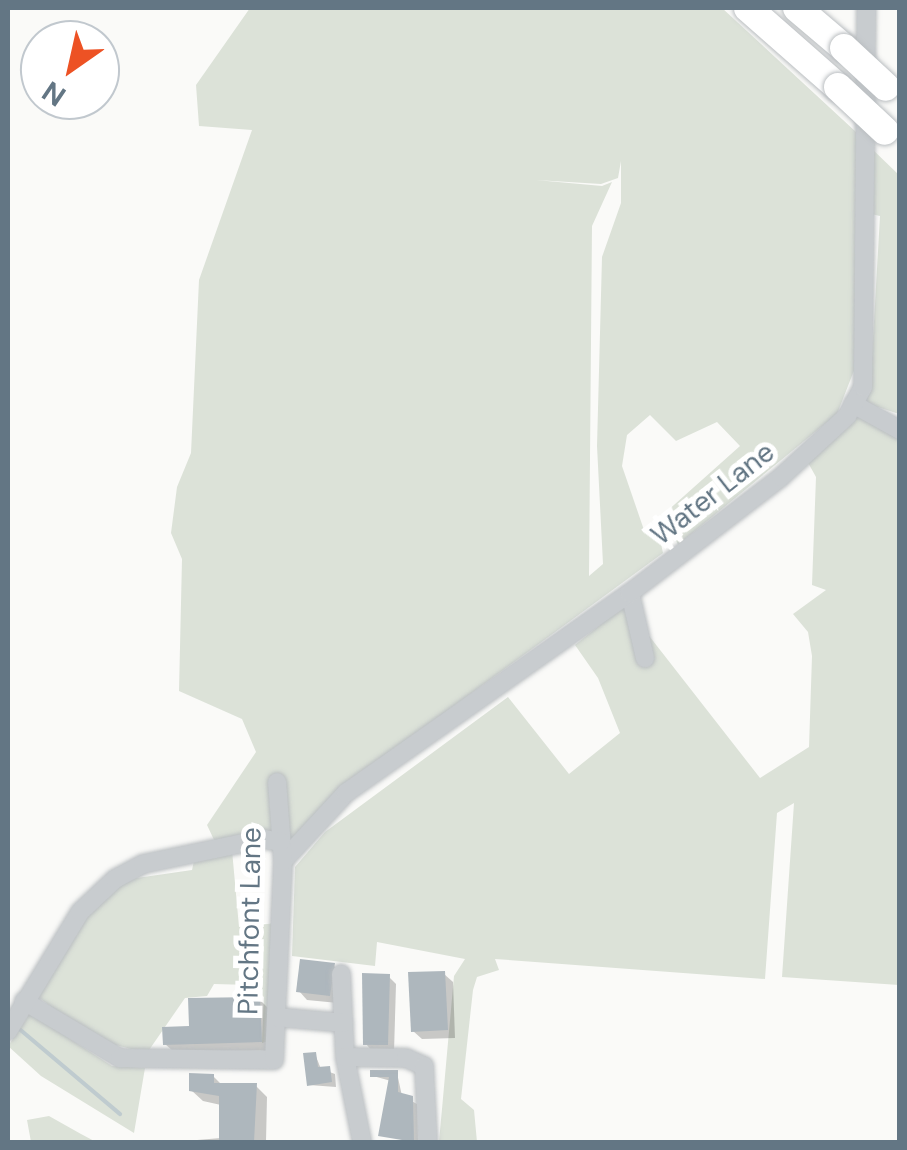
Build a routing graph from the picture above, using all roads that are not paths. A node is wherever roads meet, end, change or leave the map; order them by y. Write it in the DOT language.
graph roads {
  1 [pos="748,8"];
  2 [pos="797,8"];
  3 [pos="866,8"];
  4 [pos="893,93"];
  5 [pos="892,138"];
  6 [pos="853,404"];
  7 [pos="900,430"];
  8 [pos="630,593"];
  9 [pos="645,658"];
  10 [pos="277,782"];
  11 [pos="282,852"];
  12 [pos="342,974"];
  13 [pos="24,1002"];
  14 [pos="276,1017"];
  15 [pos="344,1022"];
  16 [pos="8,1031"];
  17 [pos="345,1057"];
  18 [pos="362,1142"];
  19 [pos="428,1142"];
  1 -- 5 [label="highway, bridge"];
  2 -- 4 [label="highway, bridge"];
  3 -- 6 [label="lane"];
  6 -- 7 [label="lane"];
  6 -- 8 [label="lane, Water Lane"];
  8 -- 9 [label="lane"];
  8 -- 11 [label="lane, Water Lane"];
  10 -- 11 [label="lane, Pitchfont Lane"];
  11 -- 13 [label="lane"];
  11 -- 14 [label="lane, Pitchfont Lane"];
  12 -- 15 [label="lane"];
  13 -- 14 [label="lane, Pitchfont Lane"];
  13 -- 16 [label="lane"];
  14 -- 15 [label="lane"];
  15 -- 17 [label="lane"];
  17 -- 18 [label="lane"];
  17 -- 19 [label="lane"];
}
